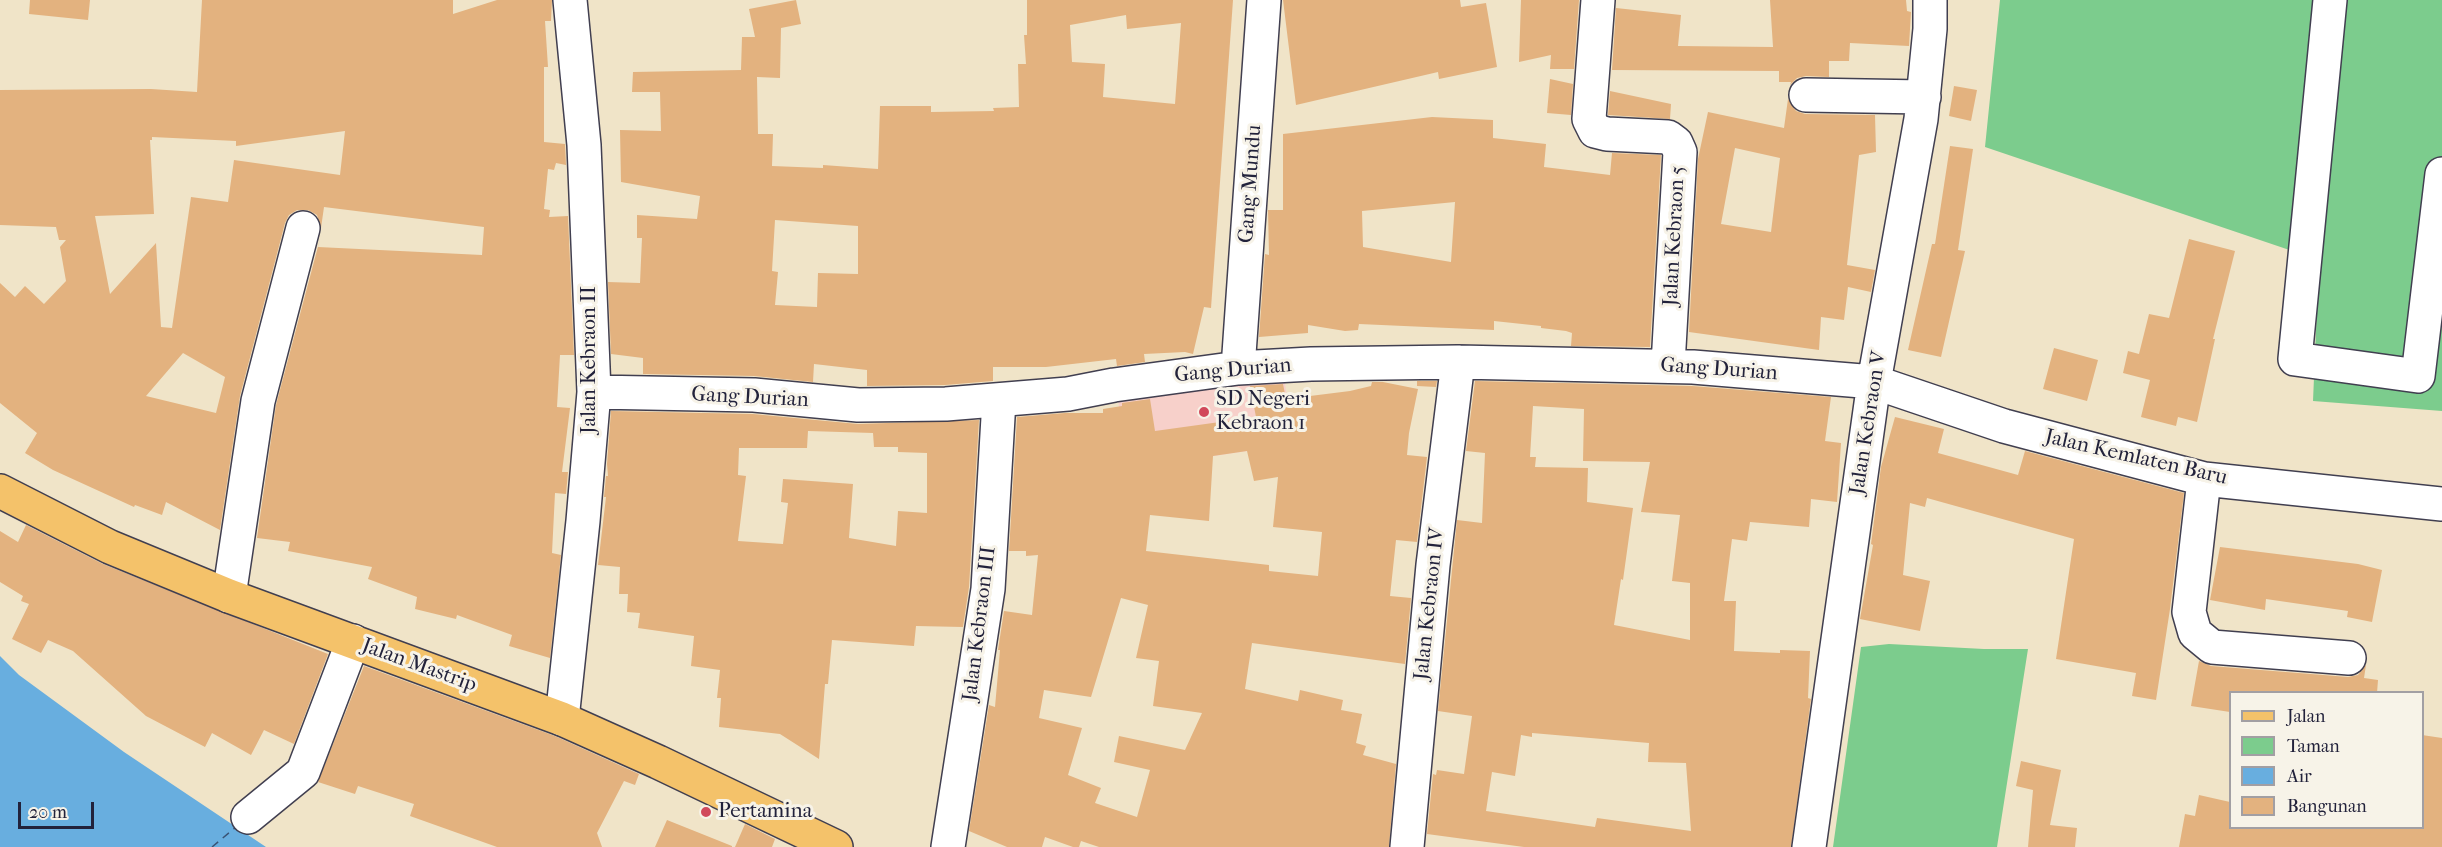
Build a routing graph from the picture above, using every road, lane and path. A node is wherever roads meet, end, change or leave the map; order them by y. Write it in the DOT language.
graph roads {
  1 [pos="570,0"];
  2 [pos="1264,0"];
  3 [pos="1598,0"];
  4 [pos="1930,0"];
  5 [pos="2330,0"];
  6 [pos="1806,95"];
  7 [pos="1924,97"];
  8 [pos="2442,174"];
  9 [pos="303,228"];
  10 [pos="1458,362"];
  11 [pos="1668,365"];
  12 [pos="1238,368"];
  13 [pos="1874,382"];
  14 [pos="594,392"];
  15 [pos="999,400"];
  16 [pos="2204,479"];
  17 [pos="0,491"];
  18 [pos="2442,504"];
  19 [pos="229,596"];
  20 [pos="353,641"];
  21 [pos="2349,658"];
  22 [pos="562,719"];
  23 [pos="248,817"];
  24 [pos="836,847"];
  25 [pos="948,847"];
  26 [pos="1407,847"];
  27 [pos="1809,847"];
  1 -- 14 [label="street, Jalan Kebraon II"];
  2 -- 12 [label="street, Gang Mundu"];
  3 -- 11 [label="street, Jalan Kebraon 5"];
  4 -- 7 [label="street, Jalan Kebraon V"];
  5 -- 8 [label="street"];
  6 -- 7 [label="street"];
  7 -- 13 [label="street, Jalan Kebraon V"];
  9 -- 19 [label="street"];
  10 -- 11 [label="street, Gang Durian"];
  10 -- 12 [label="street, Gang Durian"];
  10 -- 26 [label="street, Jalan Kebraon IV"];
  11 -- 13 [label="street, Gang Durian"];
  12 -- 15 [label="street, Gang Durian"];
  13 -- 16 [label="street, Jalan Kemlaten Baru"];
  13 -- 27 [label="street, Jalan Kebraon V"];
  14 -- 15 [label="street, Gang Durian"];
  14 -- 22 [label="street, Jalan Kebraon II"];
  15 -- 25 [label="street, Jalan Kebraon III"];
  16 -- 18 [label="street, Jalan Kemlaten Baru"];
  16 -- 21 [label="street"];
  17 -- 19 [label="main road, Jalan Mastrip"];
  19 -- 20 [label="main road, Jalan Mastrip"];
  20 -- 22 [label="main road, Jalan Mastrip"];
  20 -- 23 [label="street"];
  22 -- 24 [label="main road, Jalan Mastrip"];
}
